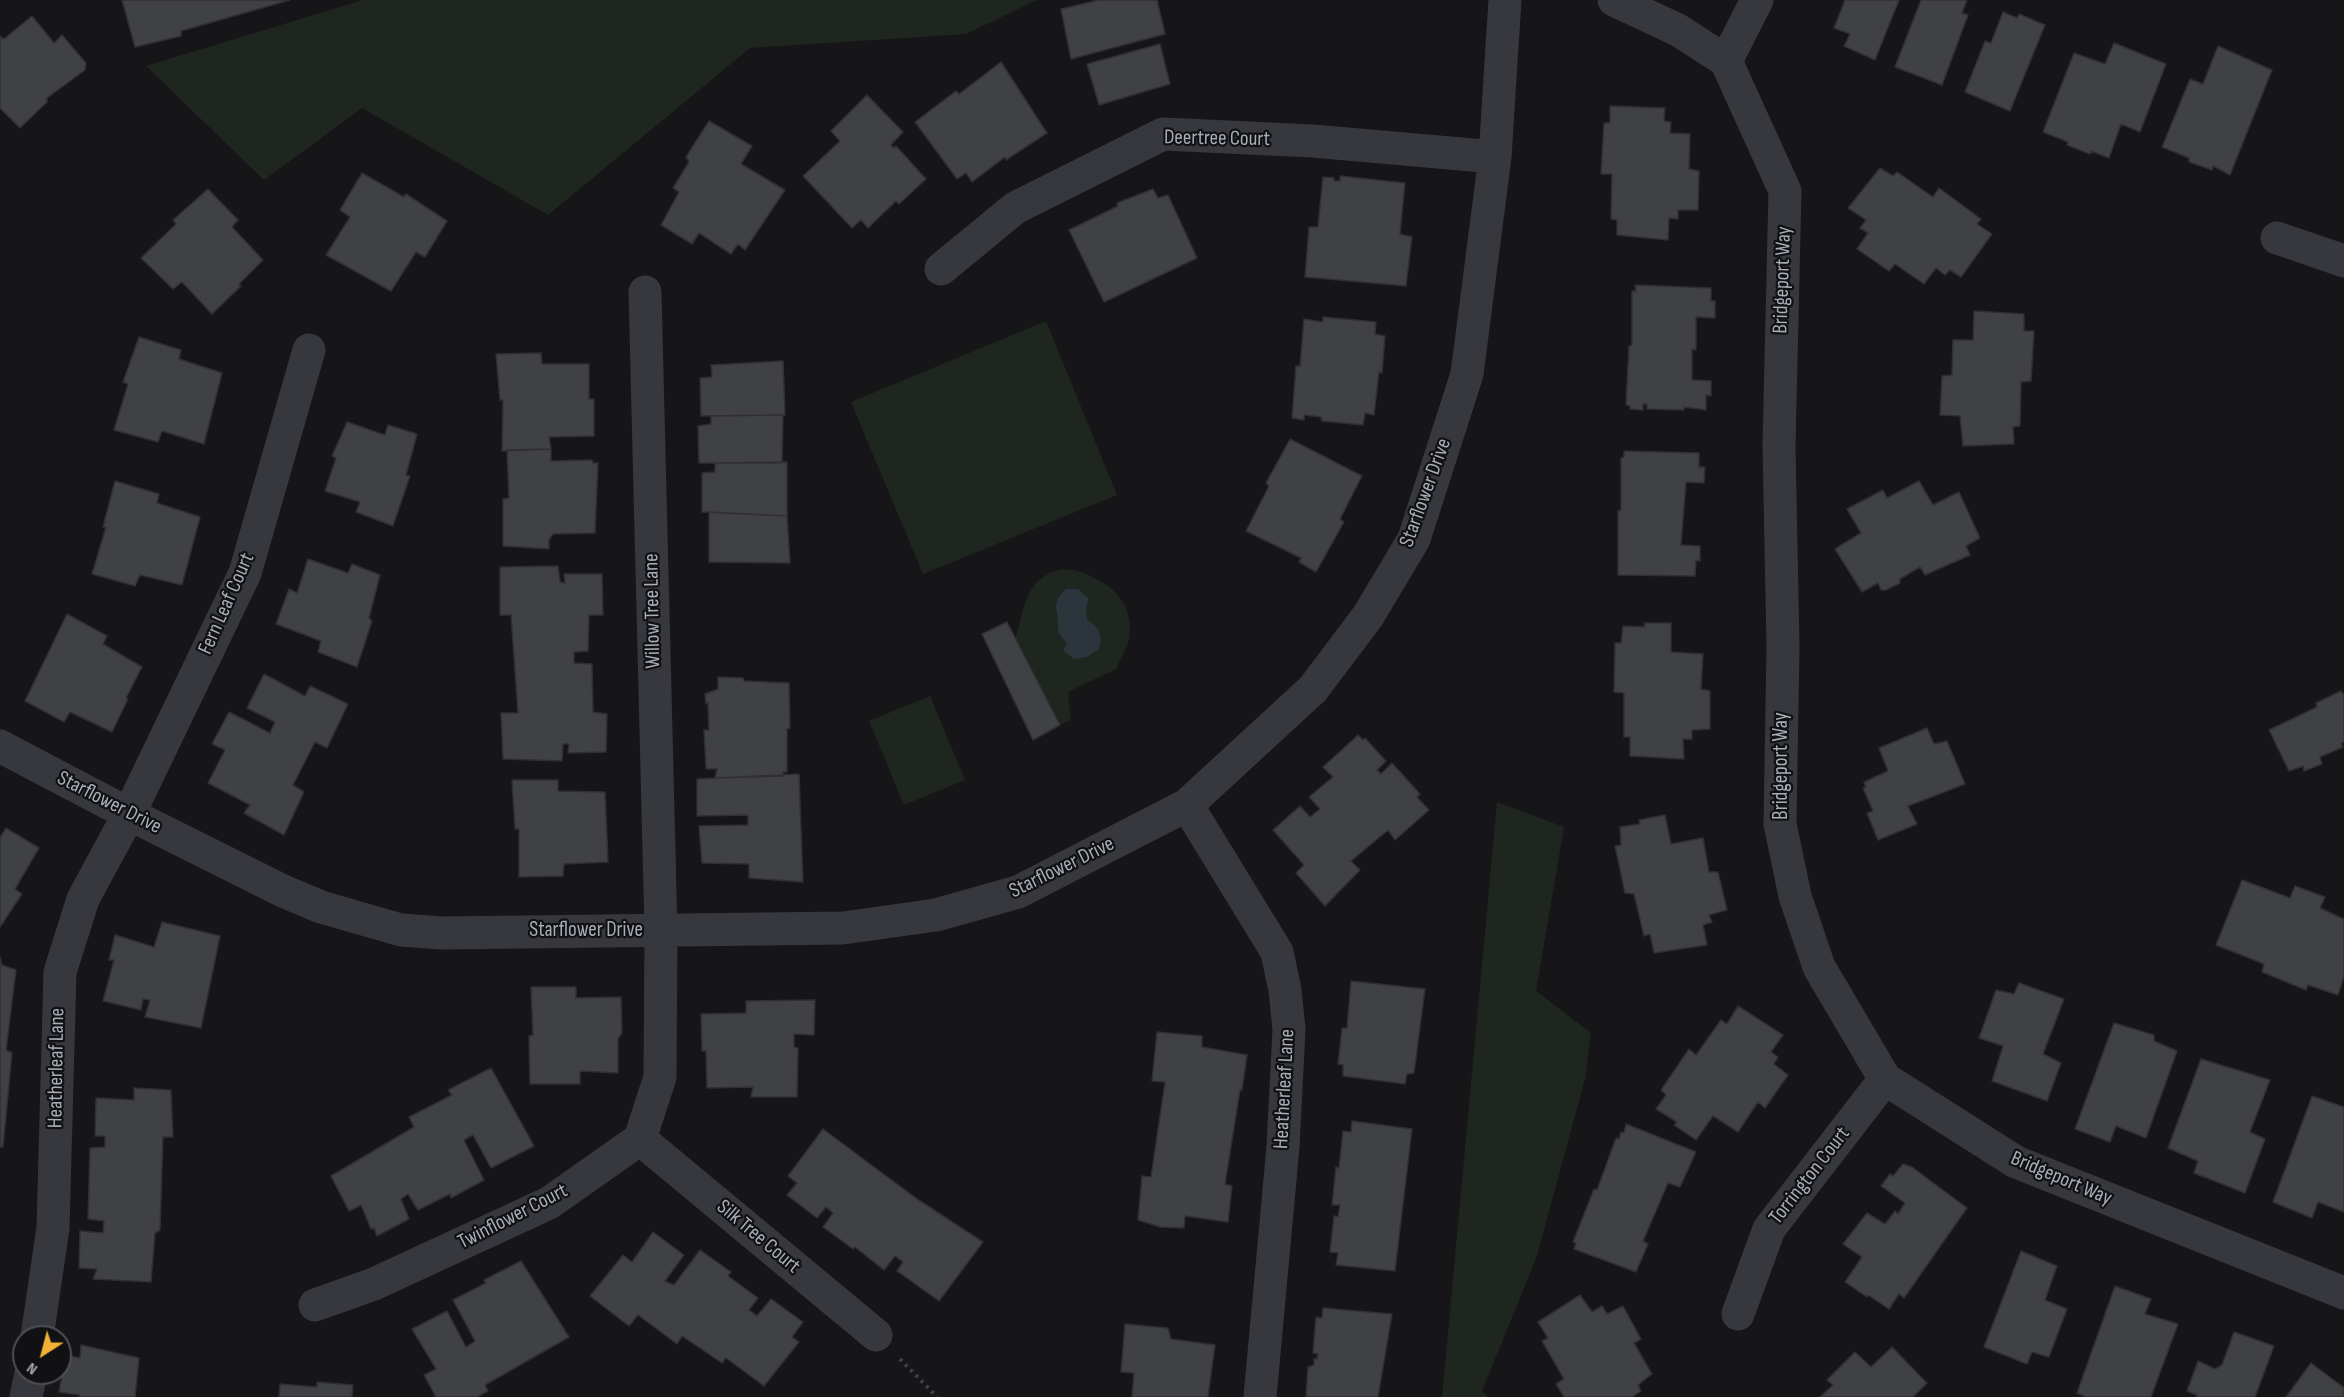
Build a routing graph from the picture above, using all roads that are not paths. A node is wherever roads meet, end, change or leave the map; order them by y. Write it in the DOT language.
graph roads {
  1 [pos="1505,0"];
  2 [pos="1614,0"];
  3 [pos="1757,0"];
  4 [pos="1726,61"];
  5 [pos="1495,157"];
  6 [pos="2277,238"];
  7 [pos="2344,261"];
  8 [pos="941,269"];
  9 [pos="645,292"];
  10 [pos="309,350"];
  11 [pos="0,746"];
  12 [pos="1187,805"];
  13 [pos="129,814"];
  14 [pos="661,931"];
  15 [pos="1885,1079"];
  16 [pos="640,1139"];
  17 [pos="2344,1293"];
  18 [pos="315,1305"];
  19 [pos="1737,1314"];
  20 [pos="39,1325"];
  21 [pos="876,1335"];
  22 [pos="1260,1397"];
  1 -- 5 [label="street, Starflower Drive"];
  2 -- 4 [label="street"];
  3 -- 4 [label="street"];
  4 -- 15 [label="street, Bridgeport Way"];
  5 -- 8 [label="street, Deertree Court"];
  5 -- 12 [label="street, Starflower Drive"];
  6 -- 7 [label="street"];
  9 -- 14 [label="street, Willow Tree Lane"];
  10 -- 13 [label="street, Fern Leaf Court"];
  11 -- 13 [label="street, Starflower Drive"];
  12 -- 14 [label="street, Starflower Drive"];
  12 -- 22 [label="street, Heatherleaf Lane"];
  13 -- 14 [label="street, Starflower Drive"];
  13 -- 20 [label="street, Heatherleaf Lane"];
  14 -- 16 [label="street"];
  15 -- 17 [label="street, Bridgeport Way"];
  15 -- 19 [label="street, Torrington Court"];
  16 -- 18 [label="street, Twinflower Court"];
  16 -- 21 [label="street, Silk Tree Court"];
}
